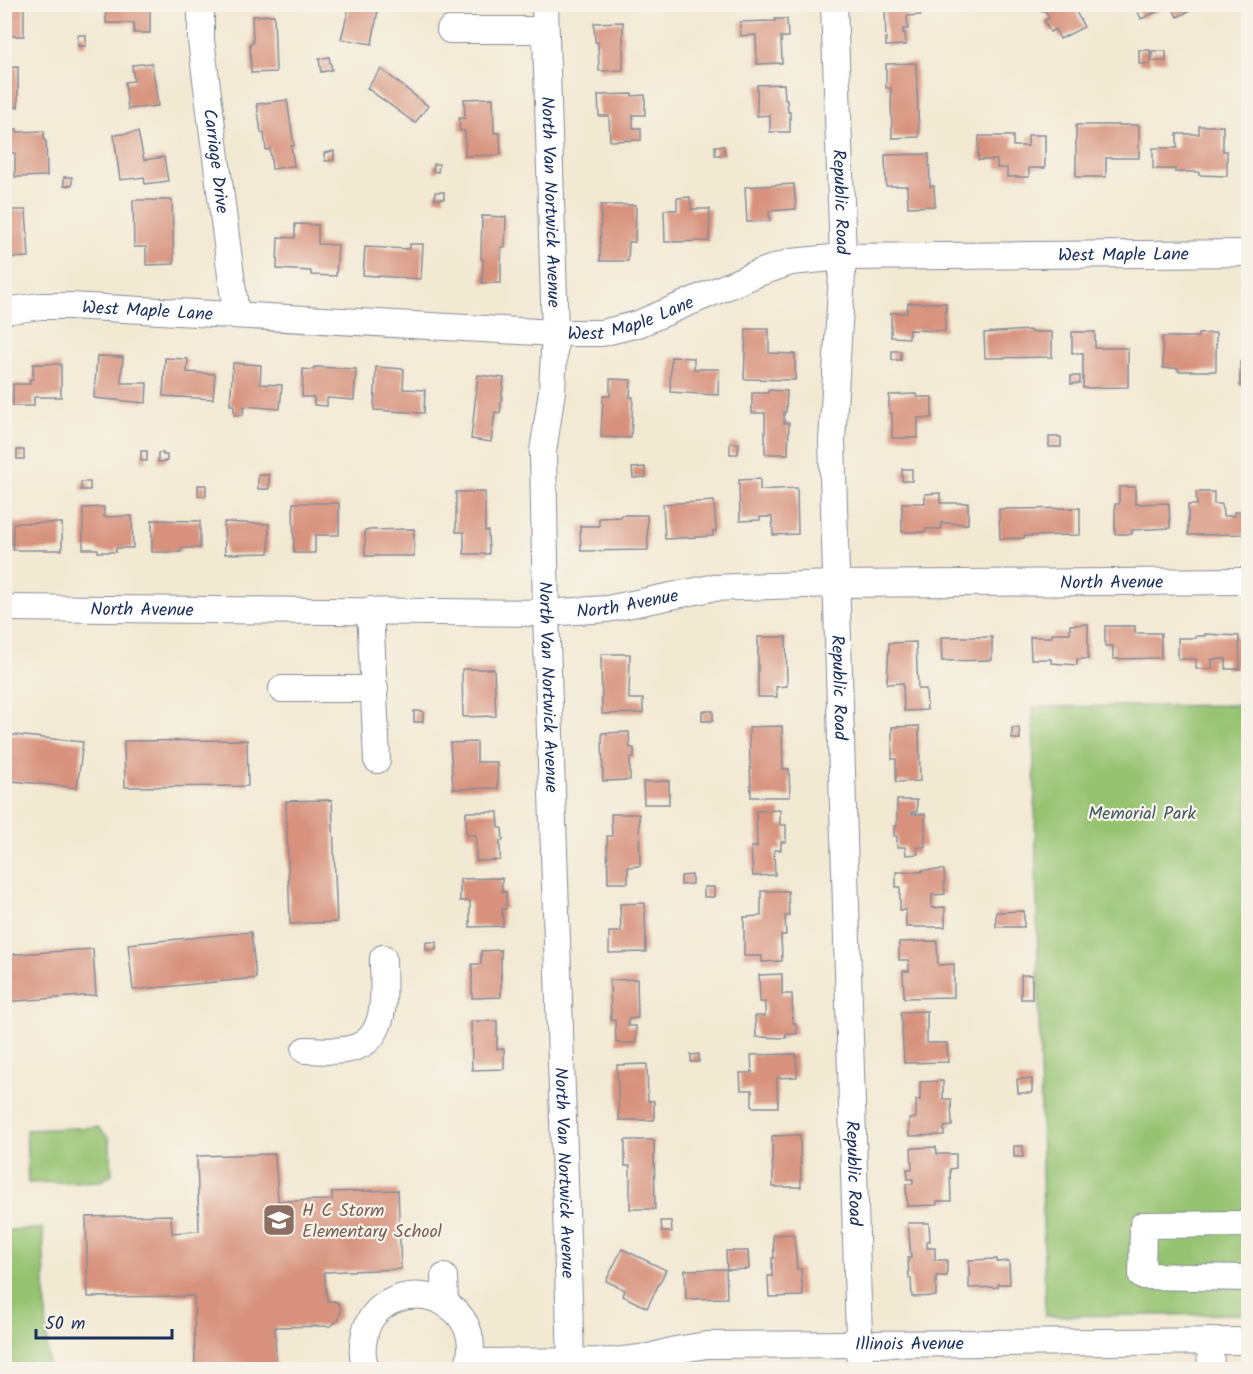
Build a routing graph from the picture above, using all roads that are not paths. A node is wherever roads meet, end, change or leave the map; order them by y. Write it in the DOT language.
graph roads {
  1 [pos="201,4"];
  2 [pos="545,4"];
  3 [pos="834,4"];
  4 [pos="450,30"];
  5 [pos="545,30"];
  6 [pos="1248,253"];
  7 [pos="843,257"];
  8 [pos="4,311"];
  9 [pos="236,315"];
  10 [pos="555,333"];
  11 [pos="1248,582"];
  12 [pos="836,584"];
  13 [pos="4,608"];
  14 [pos="370,610"];
  15 [pos="546,613"];
  16 [pos="282,689"];
  17 [pos="375,689"];
  18 [pos="377,760"];
  19 [pos="382,958"];
  20 [pos="305,1050"];
  21 [pos="1248,1224"];
  22 [pos="1248,1278"];
  23 [pos="1210,1341"];
  24 [pos="1248,1341"];
  25 [pos="860,1357"];
  26 [pos="570,1365"];
  27 [pos="468,1366"];
  28 [pos="367,1370"];
  29 [pos="1210,1370"];
  1 -- 9 [label="street, Carriage Drive"];
  2 -- 5 [label="street, North Van Nortwick Avenue"];
  3 -- 7 [label="street, Republic Road"];
  4 -- 5 [label="street"];
  5 -- 10 [label="street, North Van Nortwick Avenue"];
  6 -- 7 [label="street, West Maple Lane"];
  7 -- 10 [label="street, West Maple Lane"];
  7 -- 12 [label="street, Republic Road"];
  8 -- 9 [label="street, West Maple Lane"];
  9 -- 10 [label="street, West Maple Lane"];
  10 -- 15 [label="street, North Van Nortwick Avenue"];
  11 -- 12 [label="street, North Avenue"];
  12 -- 15 [label="street, North Avenue"];
  12 -- 25 [label="street, Republic Road"];
  13 -- 14 [label="street, North Avenue"];
  14 -- 15 [label="street, North Avenue"];
  14 -- 17 [label="street"];
  15 -- 26 [label="street, North Van Nortwick Avenue"];
  16 -- 17 [label="street"];
  17 -- 18 [label="street"];
  19 -- 20 [label="street"];
  21 -- 22 [label="street"];
  23 -- 24 [label="street, Illinois Avenue"];
  23 -- 25 [label="street, Illinois Avenue"];
  23 -- 29 [label="street"];
  25 -- 26 [label="street, Illinois Avenue"];
  26 -- 27 [label="street, Illinois Avenue"];
  27 -- 28 [label="street"];
}
